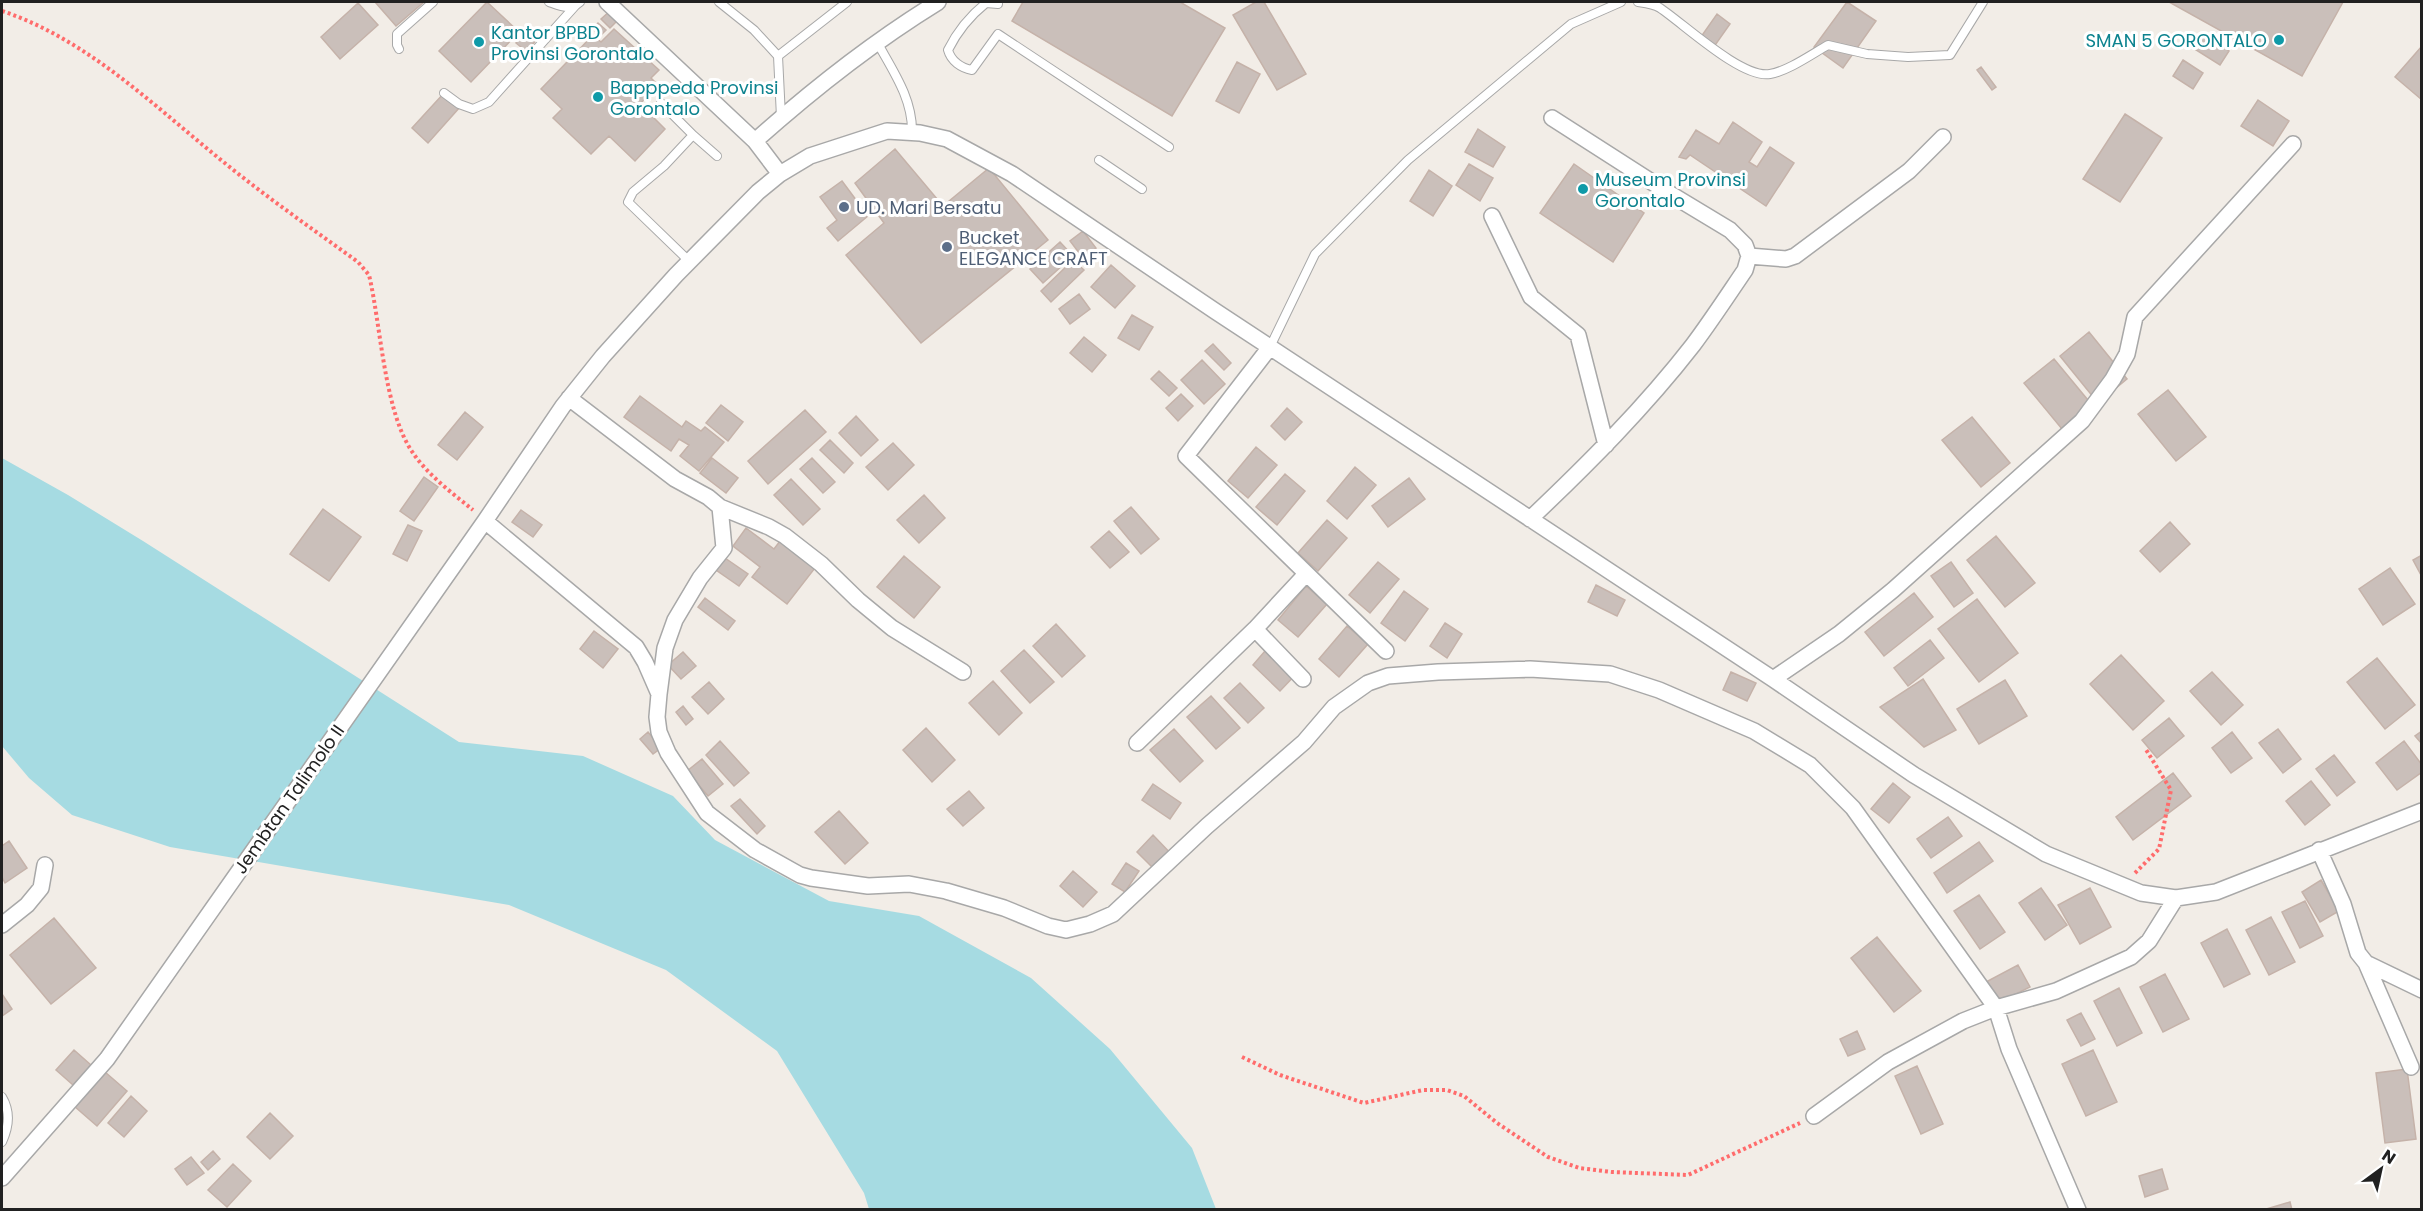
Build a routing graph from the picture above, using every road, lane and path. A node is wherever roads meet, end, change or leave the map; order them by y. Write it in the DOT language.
graph roads {
  1 [pos="433,2"];
  2 [pos="549,2"];
  3 [pos="607,2"];
  4 [pos="719,2"];
  5 [pos="847,2"];
  6 [pos="938,2"];
  7 [pos="1621,2"];
  8 [pos="1638,2"];
  9 [pos="1983,2"];
  10 [pos="578,4"];
  11 [pos="998,4"];
  12 [pos="2,11"];
  13 [pos="877,42"];
  14 [pos="399,50"];
  15 [pos="778,56"];
  16 [pos="444,93"];
  17 [pos="661,103"];
  18 [pos="781,118"];
  19 [pos="1552,118"];
  20 [pos="912,133"];
  21 [pos="693,135"];
  22 [pos="1943,137"];
  23 [pos="755,141"];
  24 [pos="2293,144"];
  25 [pos="1169,147"];
  26 [pos="717,156"];
  27 [pos="1099,160"];
  28 [pos="780,174"];
  29 [pos="1142,189"];
  30 [pos="1492,216"];
  31 [pos="1749,256"];
  32 [pos="689,261"];
  33 [pos="1270,347"];
  34 [pos="569,398"];
  35 [pos="1606,445"];
  36 [pos="720,507"];
  37 [pos="1530,519"];
  38 [pos="485,521"];
  39 [pos="1306,574"];
  40 [pos="1255,629"];
  41 [pos="1386,651"];
  42 [pos="963,672"];
  43 [pos="1304,679"];
  44 [pos="1773,679"];
  45 [pos="659,694"];
  46 [pos="1137,743"];
  47 [pos="2145,748"];
  48 [pos="2421,811"];
  49 [pos="2319,850"];
  50 [pos="45,865"];
  51 [pos="2122,886"];
  52 [pos="2176,898"];
  53 [pos="2,925"];
  54 [pos="2366,963"];
  55 [pos="2421,990"];
  56 [pos="1996,1008"];
  57 [pos="1242,1057"];
  58 [pos="2412,1061"];
  59 [pos="2,1098"];
  60 [pos="1814,1116"];
  61 [pos="2,1142"];
  62 [pos="2,1178"];
  63 [pos="2078,1209"];
  1 -- 14 [label="lane"];
  2 -- 10 [label="lane"];
  3 -- 23 [label="street"];
  4 -- 15 [label="lane"];
  5 -- 15 [label="lane"];
  6 -- 13 [label="street"];
  7 -- 33 [label="lane"];
  8 -- 9 [label="lane"];
  10 -- 16 [label="lane"];
  11 -- 25 [label="lane"];
  12 -- 38 [label="path"];
  13 -- 18 [label="street"];
  13 -- 20 [label="lane"];
  15 -- 18 [label="lane"];
  17 -- 21 [label="lane"];
  18 -- 23 [label="street"];
  19 -- 31 [label="street"];
  20 -- 28 [label="street, Jembtan Talimolo II"];
  20 -- 33 [label="street, Jembtan Talimolo II"];
  21 -- 26 [label="lane"];
  21 -- 32 [label="lane"];
  22 -- 31 [label="street"];
  23 -- 28 [label="street"];
  24 -- 44 [label="street"];
  27 -- 29 [label="lane"];
  28 -- 32 [label="street, Jembtan Talimolo II"];
  30 -- 35 [label="street"];
  31 -- 35 [label="street"];
  32 -- 34 [label="street, Jembtan Talimolo II"];
  33 -- 37 [label="street, Jembtan Talimolo II"];
  33 -- 39 [label="street"];
  34 -- 36 [label="street"];
  34 -- 38 [label="street, Jembtan Talimolo II"];
  35 -- 37 [label="street"];
  36 -- 42 [label="street"];
  36 -- 45 [label="street"];
  37 -- 44 [label="street, Jembtan Talimolo II"];
  38 -- 45 [label="street"];
  38 -- 62 [label="street, Jembtan Talimolo II"];
  39 -- 40 [label="street"];
  39 -- 41 [label="street"];
  40 -- 43 [label="street"];
  40 -- 46 [label="street"];
  44 -- 51 [label="street, Jembtan Talimolo II"];
  45 -- 56 [label="street"];
  47 -- 51 [label="path"];
  48 -- 49 [label="street, Jembtan Talimolo II"];
  49 -- 52 [label="street, Jembtan Talimolo II"];
  49 -- 54 [label="street"];
  50 -- 53 [label="street"];
  51 -- 52 [label="street, Jembtan Talimolo II"];
  52 -- 56 [label="street"];
  54 -- 55 [label="street"];
  54 -- 58 [label="street"];
  56 -- 60 [label="street"];
  56 -- 63 [label="street"];
  57 -- 60 [label="path"];
  59 -- 61 [label="lane"];
}
